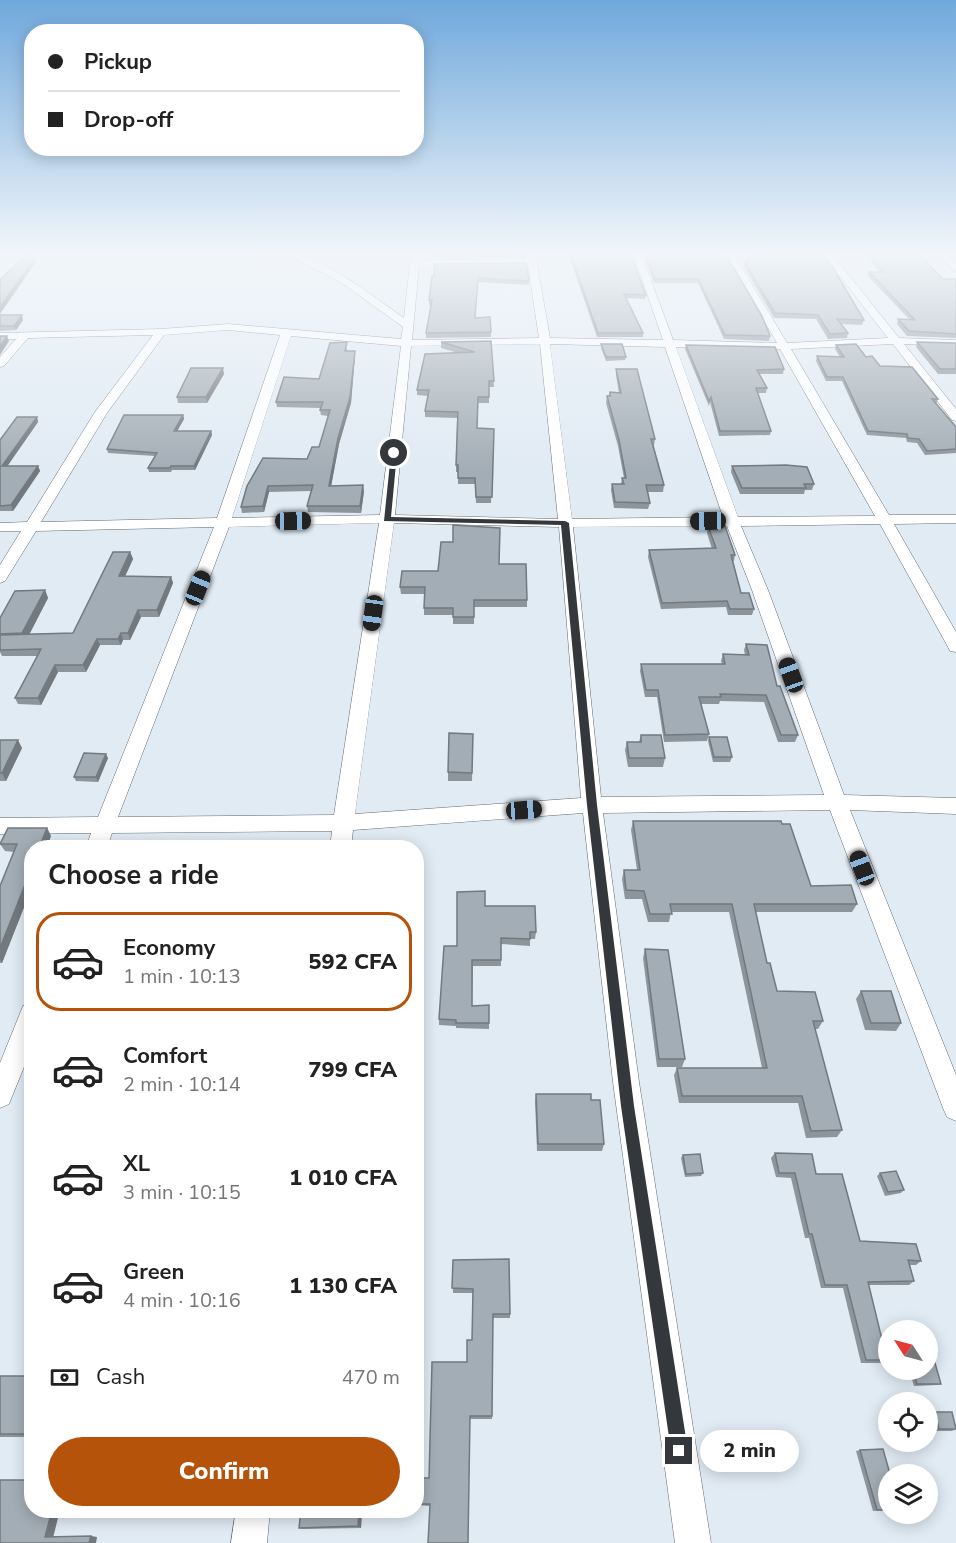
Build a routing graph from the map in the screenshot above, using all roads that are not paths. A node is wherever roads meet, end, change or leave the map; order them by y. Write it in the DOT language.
graph roads {
  1 [pos="542,325"];
  2 [pos="664,325"];
  3 [pos="772,325"];
  4 [pos="885,325"];
  5 [pos="408,326"];
  6 [pos="287,331"];
  7 [pos="161,332"];
  8 [pos="0,336"];
  9 [pos="24,336"];
  10 [pos="544,341"];
  11 [pos="899,342"];
  12 [pos="406,343"];
  13 [pos="670,343"];
  14 [pos="956,343"];
  15 [pos="784,346"];
  16 [pos="0,364"];
  17 [pos="956,417"];
  18 [pos="882,518"];
  19 [pos="387,519"];
  20 [pos="956,519"];
  21 [pos="732,521"];
  22 [pos="223,523"];
  23 [pos="565,523"];
  24 [pos="0,527"];
  25 [pos="32,527"];
  26 [pos="0,578"];
  27 [pos="956,647"];
  28 [pos="837,802"];
  29 [pos="592,805"];
  30 [pos="956,806"];
  31 [pos="343,823"];
  32 [pos="104,825"];
  33 [pos="0,826"];
  34 [pos="99,840"];
  35 [pos="341,840"];
  36 [pos="24,1034"];
  37 [pos="0,1095"];
  38 [pos="956,1108"];
  39 [pos="252,1518"];
  40 [pos="249,1543"];
  41 [pos="693,1543"];
  1 -- 10 [label="street"];
  2 -- 13 [label="street"];
  3 -- 15 [label="street"];
  4 -- 11 [label="street"];
  5 -- 12 [label="street"];
  6 -- 7 [label="street"];
  6 -- 12 [label="street"];
  6 -- 22 [label="street"];
  7 -- 9 [label="street"];
  7 -- 25 [label="street"];
  8 -- 9 [label="street"];
  9 -- 16 [label="street"];
  10 -- 12 [label="street"];
  10 -- 13 [label="street"];
  10 -- 23 [label="street"];
  11 -- 14 [label="street"];
  11 -- 15 [label="street"];
  11 -- 17 [label="street"];
  12 -- 19 [label="street"];
  13 -- 15 [label="street"];
  13 -- 21 [label="street"];
  15 -- 18 [label="street"];
  18 -- 20 [label="street"];
  18 -- 21 [label="street"];
  18 -- 27 [label="street"];
  19 -- 22 [label="street"];
  19 -- 23 [label="street"];
  19 -- 31 [label="street"];
  21 -- 23 [label="street"];
  21 -- 28 [label="street"];
  22 -- 25 [label="street"];
  22 -- 32 [label="street"];
  23 -- 29 [label="street"];
  24 -- 25 [label="street"];
  25 -- 26 [label="street"];
  28 -- 29 [label="street"];
  28 -- 30 [label="street"];
  28 -- 38 [label="street"];
  29 -- 31 [label="street"];
  29 -- 41 [label="street"];
  31 -- 32 [label="street"];
  31 -- 35 [label="street"];
  32 -- 33 [label="street"];
  32 -- 34 [label="street"];
  36 -- 37 [label="street"];
  39 -- 40 [label="street"];
}
